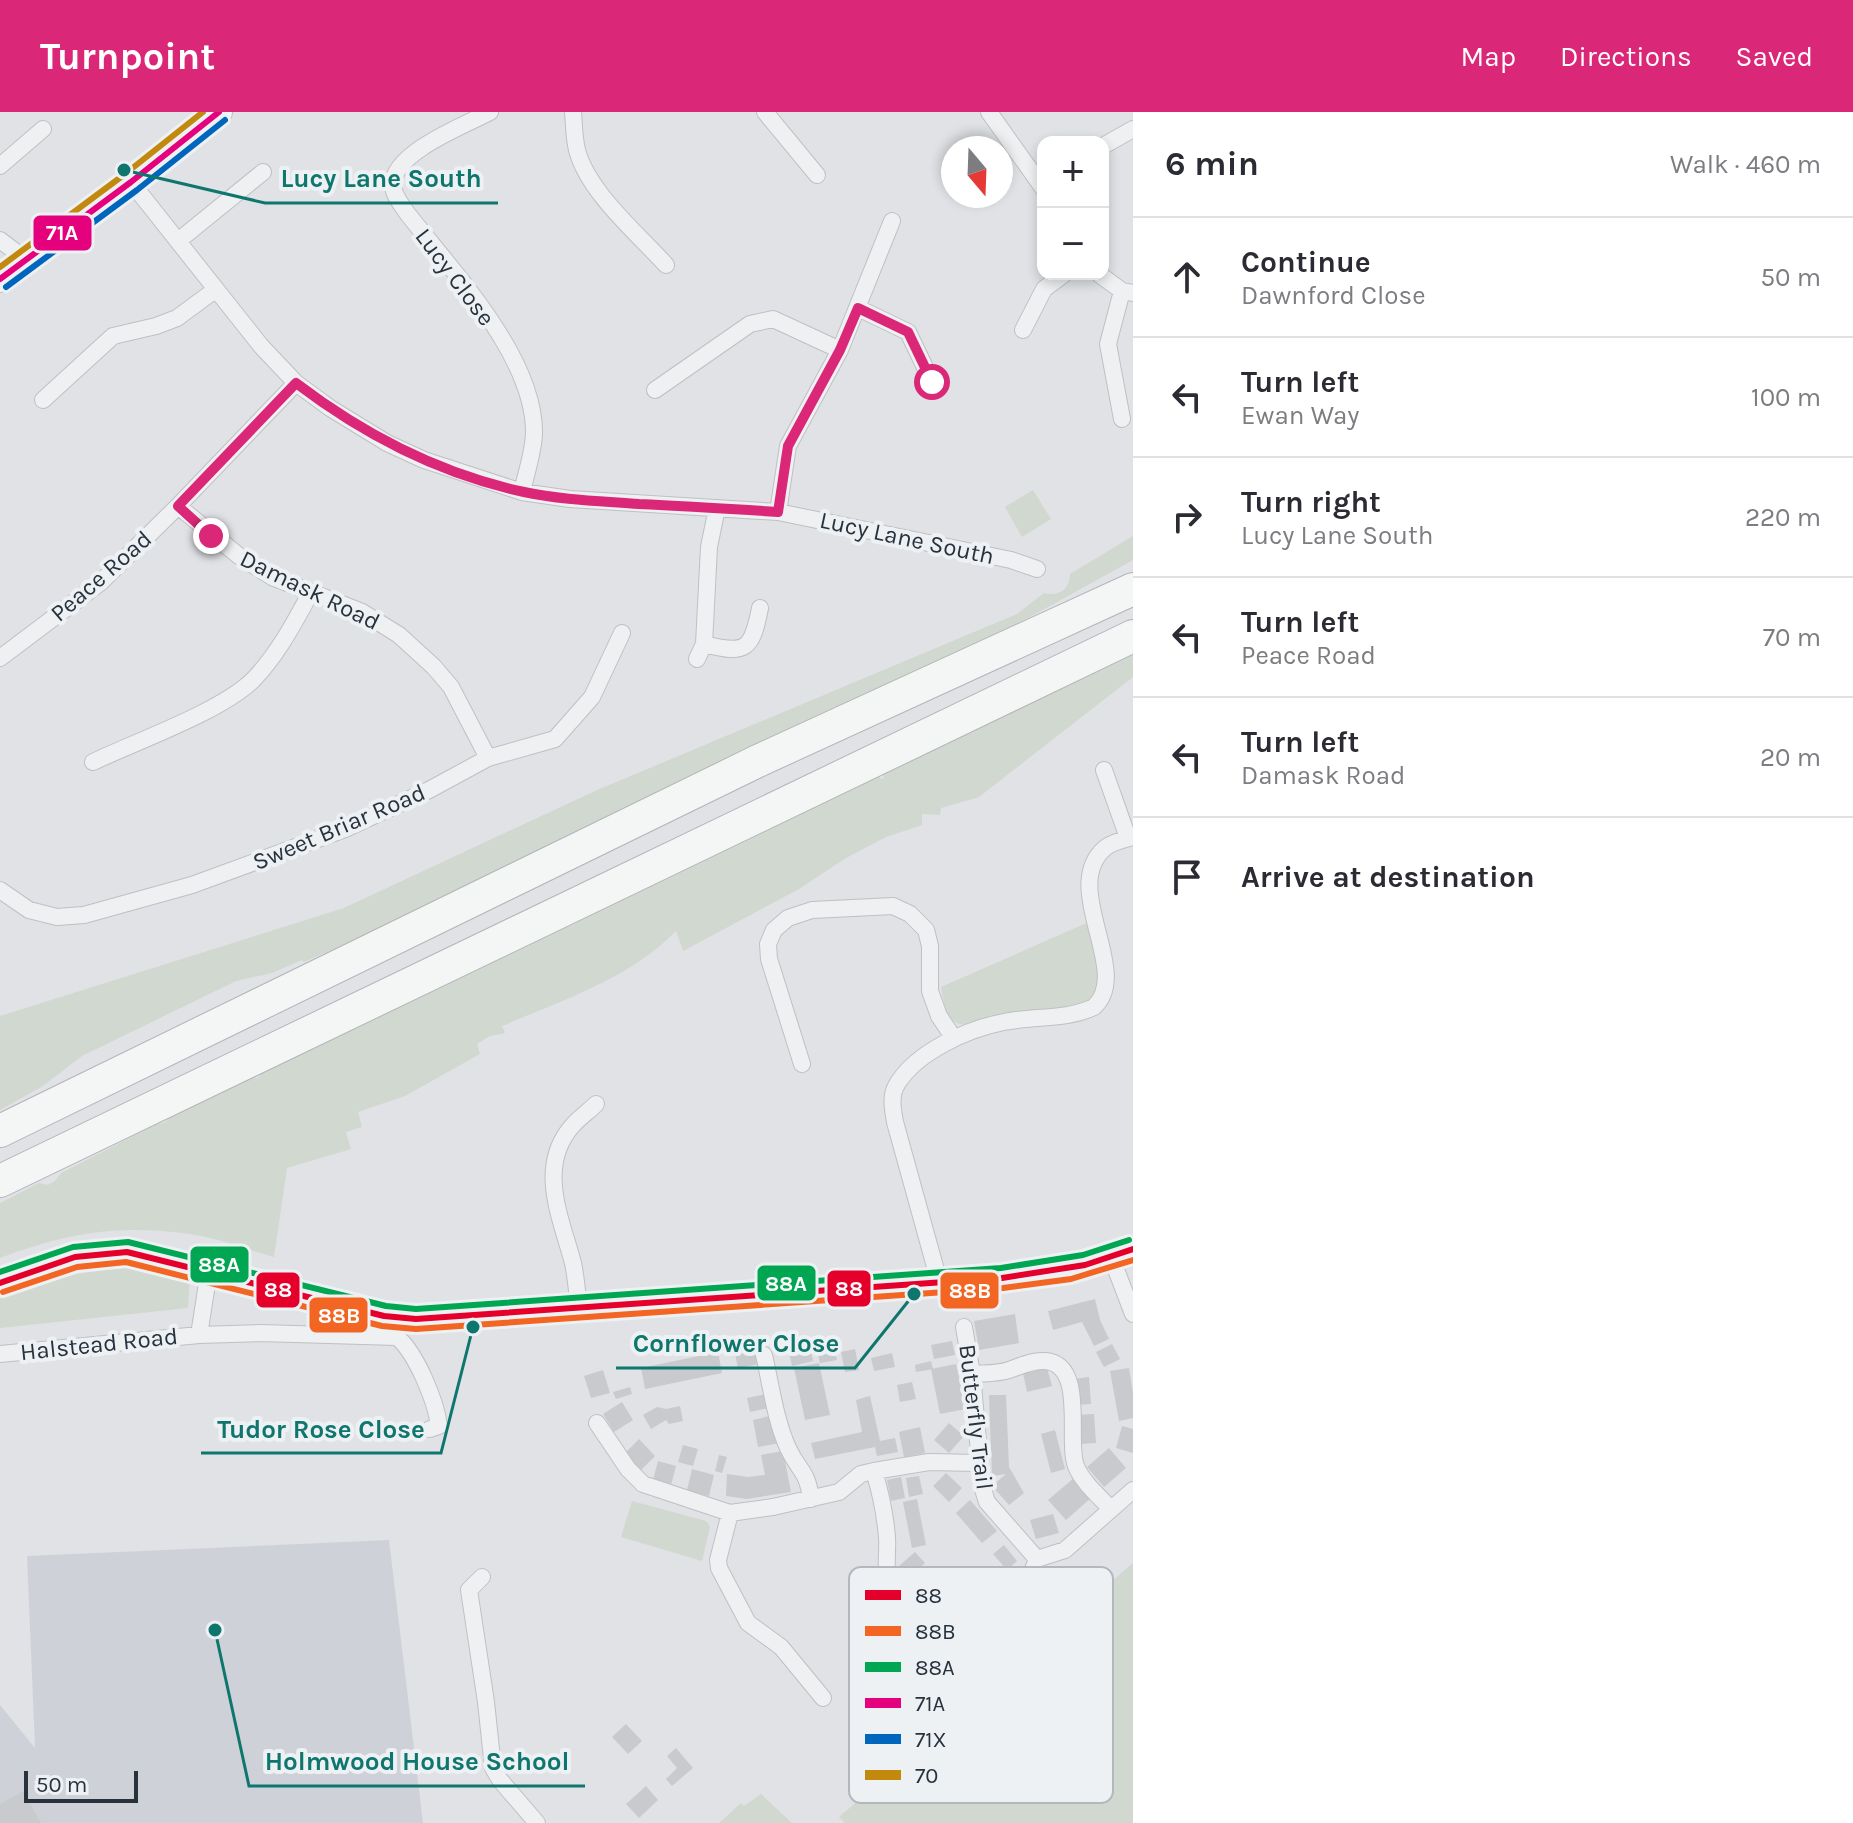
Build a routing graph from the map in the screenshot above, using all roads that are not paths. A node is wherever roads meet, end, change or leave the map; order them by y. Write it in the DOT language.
graph roads {
  1 [pos="219,112"];
  2 [pos="490,112"];
  3 [pos="573,112"];
  4 [pos="765,112"];
  5 [pos="989,112"];
  6 [pos="43,129"];
  7 [pos="1133,129"];
  8 [pos="1109,143"];
  9 [pos="0,166"];
  10 [pos="263,172"];
  11 [pos="817,175"];
  12 [pos="1037,175"];
  13 [pos="131,182"];
  14 [pos="892,221"];
  15 [pos="0,240"];
  16 [pos="178,241"];
  17 [pos="25,259"];
  18 [pos="666,265"];
  19 [pos="0,279"];
  20 [pos="1056,280"];
  21 [pos="1108,280"];
  22 [pos="215,290"];
  23 [pos="1127,292"];
  24 [pos="858,308"];
  25 [pos="1023,330"];
  26 [pos="840,350"];
  27 [pos="932,382"];
  28 [pos="296,383"];
  29 [pos="655,390"];
  30 [pos="43,400"];
  31 [pos="1122,419"];
  32 [pos="522,492"];
  33 [pos="178,506"];
  34 [pos="717,508"];
  35 [pos="778,512"];
  36 [pos="1037,569"];
  37 [pos="1133,589"];
  38 [pos="311,592"];
  39 [pos="760,608"];
  40 [pos="622,633"];
  41 [pos="1129,638"];
  42 [pos="0,658"];
  43 [pos="488,758"];
  44 [pos="93,762"];
  45 [pos="1104,770"];
  46 [pos="1131,838"];
  47 [pos="0,890"];
  48 [pos="953,1037"];
  49 [pos="802,1064"];
  50 [pos="596,1104"];
  51 [pos="0,1131"];
  52 [pos="0,1181"];
  53 [pos="1122,1254"];
  54 [pos="209,1271"];
  55 [pos="939,1281"];
  56 [pos="0,1283"];
  57 [pos="579,1307"];
  58 [pos="1133,1314"];
  59 [pos="964,1327"];
  60 [pos="199,1335"];
  61 [pos="0,1354"];
  62 [pos="764,1355"];
  63 [pos="972,1374"];
  64 [pos="597,1423"];
  65 [pos="430,1429"];
  66 [pos="978,1463"];
  67 [pos="874,1471"];
  68 [pos="1133,1490"];
  69 [pos="811,1499"];
  70 [pos="1111,1509"];
  71 [pos="730,1513"];
  72 [pos="1037,1559"];
  73 [pos="887,1567"];
  74 [pos="1034,1567"];
  75 [pos="482,1577"];
  76 [pos="823,1698"];
  77 [pos="537,1823"];
  1 -- 13 [label="main road"];
  2 -- 32 [label="street, Lucy Close"];
  3 -- 18 [label="street"];
  4 -- 11 [label="street"];
  5 -- 12 [label="street"];
  6 -- 9 [label="street"];
  7 -- 8 [label="street"];
  10 -- 16 [label="street"];
  13 -- 16 [label="street, Lucy Lane South"];
  13 -- 17 [label="main road"];
  14 -- 24 [label="street"];
  15 -- 17 [label="street"];
  16 -- 22 [label="street, Lucy Lane South"];
  17 -- 19 [label="main road"];
  20 -- 25 [label="street"];
  21 -- 23 [label="street"];
  22 -- 28 [label="street, Lucy Lane South"];
  22 -- 30 [label="street"];
  23 -- 31 [label="street"];
  24 -- 26 [label="street"];
  24 -- 27 [label="street"];
  26 -- 29 [label="street"];
  26 -- 35 [label="street"];
  28 -- 32 [label="street, Lucy Lane South"];
  28 -- 33 [label="street, Peace Road"];
  32 -- 34 [label="street, Lucy Lane South"];
  33 -- 38 [label="street, Damask Road"];
  33 -- 42 [label="street, Peace Road"];
  34 -- 35 [label="street, Lucy Lane South"];
  34 -- 39 [label="street"];
  35 -- 36 [label="street, Lucy Lane South"];
  37 -- 51 [label="highway"];
  38 -- 43 [label="street, Damask Road"];
  38 -- 44 [label="street"];
  40 -- 43 [label="street, Sweet Briar Road"];
  41 -- 52 [label="highway"];
  43 -- 47 [label="street, Sweet Briar Road"];
  45 -- 46 [label="street"];
  46 -- 48 [label="street"];
  48 -- 49 [label="street"];
  48 -- 55 [label="street"];
  50 -- 57 [label="street"];
  53 -- 55 [label="street"];
  53 -- 58 [label="street"];
  54 -- 56 [label="street"];
  54 -- 57 [label="street"];
  54 -- 60 [label="street, Halstead Road"];
  55 -- 57 [label="street"];
  59 -- 63 [label="street, Butterfly Trail"];
  60 -- 61 [label="street, Halstead Road"];
  60 -- 65 [label="street, Halstead Road"];
  62 -- 69 [label="street"];
  63 -- 66 [label="street, Butterfly Trail"];
  63 -- 70 [label="street"];
  64 -- 71 [label="street"];
  66 -- 67 [label="street"];
  66 -- 72 [label="street, Butterfly Trail"];
  67 -- 69 [label="street"];
  67 -- 73 [label="street"];
  68 -- 70 [label="street"];
  69 -- 71 [label="street"];
  70 -- 72 [label="street"];
  71 -- 76 [label="street"];
  72 -- 74 [label="street"];
  75 -- 77 [label="street"];
}
